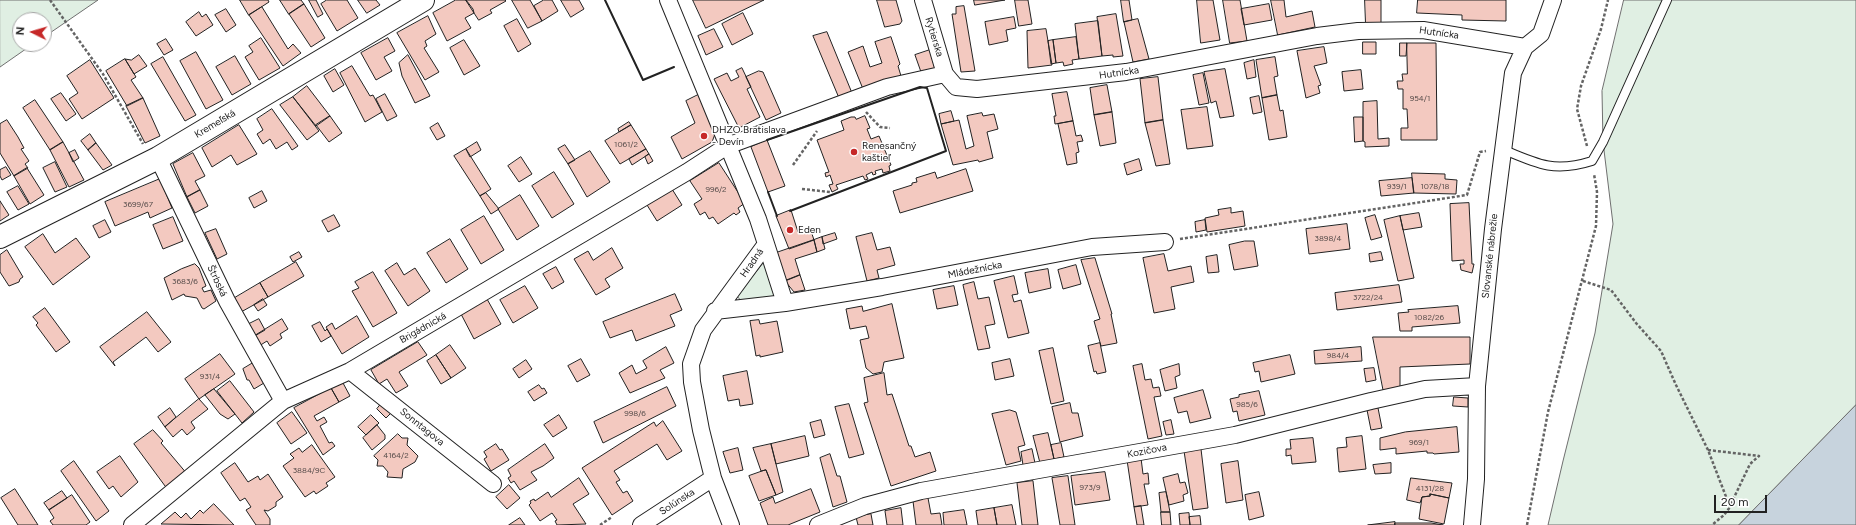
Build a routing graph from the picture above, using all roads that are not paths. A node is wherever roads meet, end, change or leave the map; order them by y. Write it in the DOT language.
graph roads {
  1 [pos="423,0"];
  2 [pos="668,0"];
  3 [pos="923,0"];
  4 [pos="1553,0"];
  5 [pos="1667,0"];
  6 [pos="1525,47"];
  7 [pos="945,74"];
  8 [pos="727,146"];
  9 [pos="1502,149"];
  10 [pos="151,151"];
  11 [pos="0,237"];
  12 [pos="1164,242"];
  13 [pos="766,244"];
  14 [pos="785,303"];
  15 [pos="716,311"];
  16 [pos="350,371"];
  17 [pos="1477,386"];
  18 [pos="283,401"];
  19 [pos="713,478"];
  20 [pos="493,484"];
  21 [pos="132,525"];
  22 [pos="641,525"];
  23 [pos="731,525"];
  24 [pos="818,525"];
  25 [pos="1472,525"];
  1 -- 10 [label="street, Kremeľská"];
  2 -- 8 [label="street, Hradná"];
  3 -- 7 [label="street, Rytierska"];
  4 -- 6 [label="street, Slovanské nábrežie"];
  5 -- 9 [label="lane"];
  6 -- 7 [label="street, Hutnícka"];
  6 -- 9 [label="street, Slovanské nábrežie"];
  7 -- 8 [label="street"];
  8 -- 13 [label="street, Hradná"];
  8 -- 16 [label="street, Brigádnická"];
  9 -- 17 [label="street, Slovanské nábrežie"];
  10 -- 11 [label="street, Kremeľská"];
  10 -- 18 [label="street, Štrbská"];
  12 -- 14 [label="street, Mládežnícka"];
  13 -- 14 [label="street"];
  13 -- 15 [label="street, Hradná"];
  14 -- 15 [label="street, Mládežnícka"];
  15 -- 19 [label="street, Hradná"];
  16 -- 18 [label="street, Brigádnická"];
  16 -- 20 [label="street, Sonntagova"];
  17 -- 24 [label="street, Kozičova"];
  17 -- 25 [label="street, Slovanské nábrežie"];
  18 -- 21 [label="street, Brigádnická"];
  19 -- 22 [label="street, Solúnska"];
  19 -- 23 [label="street, Hradná"];
}
